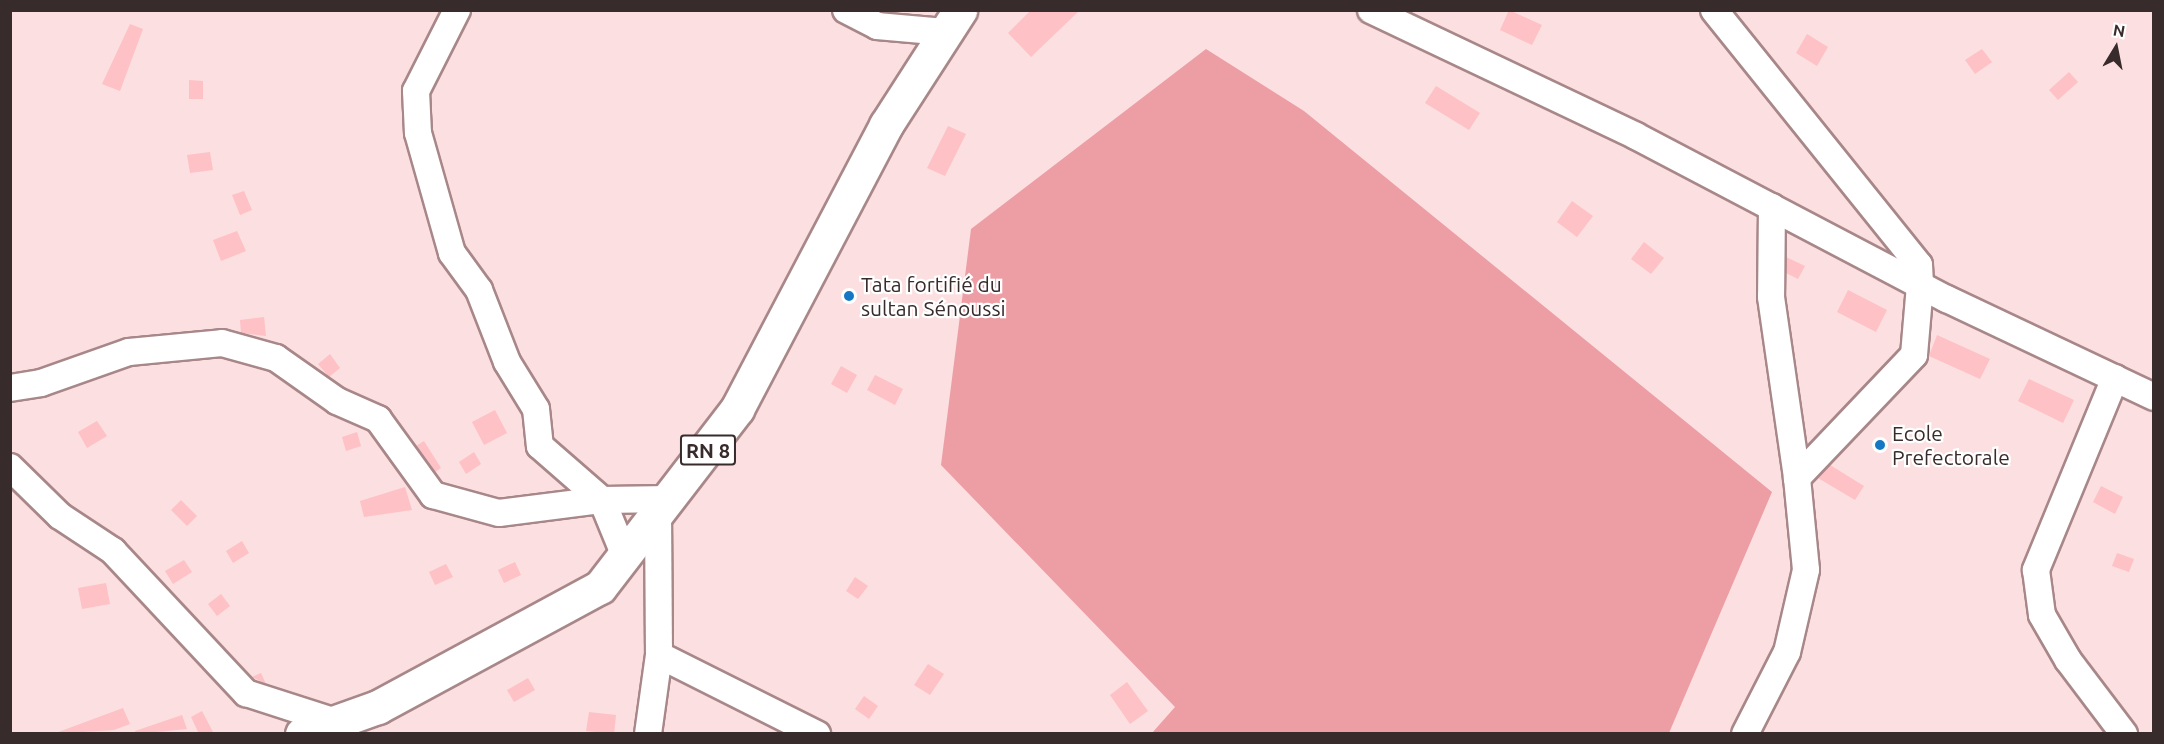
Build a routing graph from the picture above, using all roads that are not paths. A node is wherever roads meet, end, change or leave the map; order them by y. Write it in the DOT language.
graph roads {
  1 [pos="457,10"];
  2 [pos="846,10"];
  3 [pos="1371,10"];
  4 [pos="1714,10"];
  5 [pos="952,21"];
  6 [pos="1772,207"];
  7 [pos="1920,285"];
  8 [pos="2115,378"];
  9 [pos="10,388"];
  10 [pos="2154,397"];
  11 [pos="10,467"];
  12 [pos="1797,478"];
  13 [pos="602,500"];
  14 [pos="665,508"];
  15 [pos="626,556"];
  16 [pos="659,655"];
  17 [pos="336,722"];
  18 [pos="302,734"];
  19 [pos="648,734"];
  20 [pos="817,734"];
  21 [pos="1745,734"];
  22 [pos="2124,734"];
  1 -- 13 [label="street"];
  2 -- 5 [label="street"];
  3 -- 6 [label="street"];
  4 -- 7 [label="street"];
  5 -- 14 [label="main road, RN 8"];
  6 -- 7 [label="street"];
  6 -- 12 [label="street"];
  7 -- 8 [label="street"];
  7 -- 12 [label="street"];
  8 -- 10 [label="street"];
  8 -- 22 [label="street"];
  9 -- 13 [label="street"];
  11 -- 17 [label="street"];
  12 -- 21 [label="street"];
  13 -- 14 [label="street"];
  13 -- 15 [label="street"];
  14 -- 15 [label="main road, RN 8"];
  14 -- 16 [label="street"];
  15 -- 17 [label="main road, RN 8"];
  16 -- 19 [label="street"];
  16 -- 20 [label="street"];
  17 -- 18 [label="main road, RN 8"];
}
